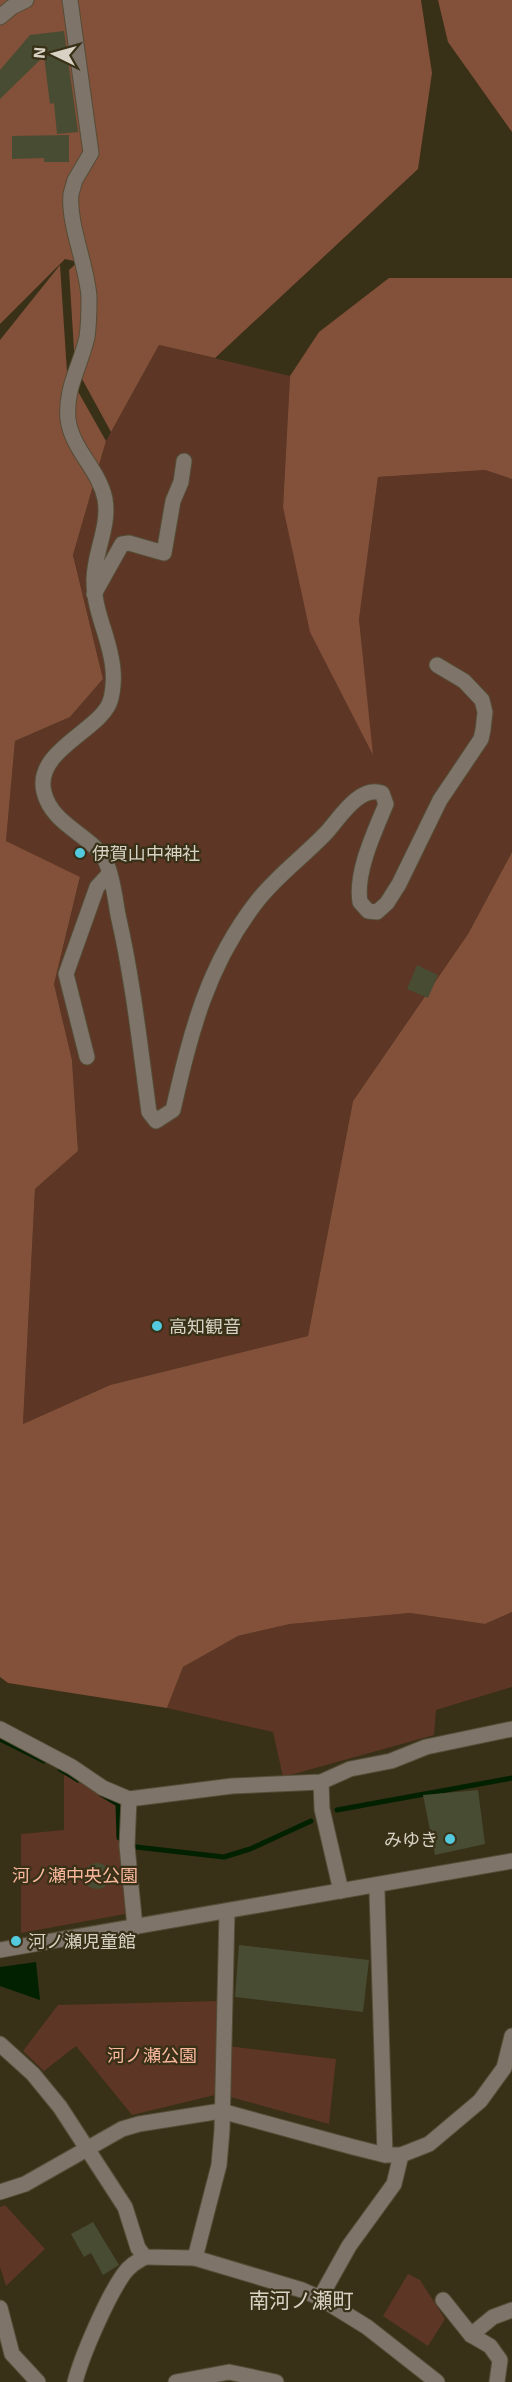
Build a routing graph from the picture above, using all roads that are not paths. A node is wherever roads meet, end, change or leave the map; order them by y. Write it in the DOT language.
graph roads {
  1 [pos="26,0"];
  2 [pos="70,0"];
  3 [pos="0,17"];
  4 [pos="184,461"];
  5 [pos="94,594"];
  6 [pos="436,665"];
  7 [pos="109,874"];
  8 [pos="87,1057"];
  9 [pos="0,1729"];
  10 [pos="512,1729"];
  11 [pos="321,1782"];
  12 [pos="129,1798"];
  13 [pos="512,1861"];
  14 [pos="341,1891"];
  15 [pos="377,1892"];
  16 [pos="227,1911"];
  17 [pos="135,1927"];
  18 [pos="0,1950"];
  19 [pos="512,2036"];
  20 [pos="0,2044"];
  21 [pos="221,2111"];
  22 [pos="87,2149"];
  23 [pos="385,2155"];
  24 [pos="401,2155"];
  25 [pos="0,2192"];
  26 [pos="145,2257"];
  27 [pos="195,2258"];
  28 [pos="320,2298"];
  29 [pos="443,2300"];
  30 [pos="0,2308"];
  31 [pos="512,2310"];
  32 [pos="471,2335"];
  33 [pos="229,2377"];
  34 [pos="38,2382"];
  35 [pos="75,2382"];
  36 [pos="176,2382"];
  37 [pos="276,2382"];
  38 [pos="437,2382"];
  39 [pos="497,2382"];
  1 -- 3 [label="street"];
  2 -- 5 [label="street"];
  4 -- 5 [label="street"];
  5 -- 7 [label="street"];
  6 -- 7 [label="street"];
  7 -- 8 [label="street"];
  9 -- 12 [label="street"];
  10 -- 11 [label="street"];
  11 -- 12 [label="street"];
  11 -- 14 [label="street"];
  12 -- 17 [label="street"];
  13 -- 14 [label="street"];
  14 -- 16 [label="street"];
  15 -- 23 [label="street"];
  16 -- 17 [label="street"];
  16 -- 21 [label="street"];
  17 -- 18 [label="street"];
  19 -- 24 [label="street"];
  20 -- 22 [label="street"];
  21 -- 22 [label="street"];
  21 -- 23 [label="street"];
  21 -- 27 [label="street"];
  22 -- 25 [label="street"];
  22 -- 26 [label="street"];
  23 -- 24 [label="street"];
  24 -- 28 [label="street"];
  26 -- 27 [label="street"];
  26 -- 35 [label="street"];
  27 -- 28 [label="street"];
  28 -- 38 [label="street"];
  29 -- 32 [label="street"];
  30 -- 34 [label="street"];
  31 -- 32 [label="street"];
  32 -- 39 [label="street"];
  33 -- 36 [label="street"];
  33 -- 37 [label="street"];
}
